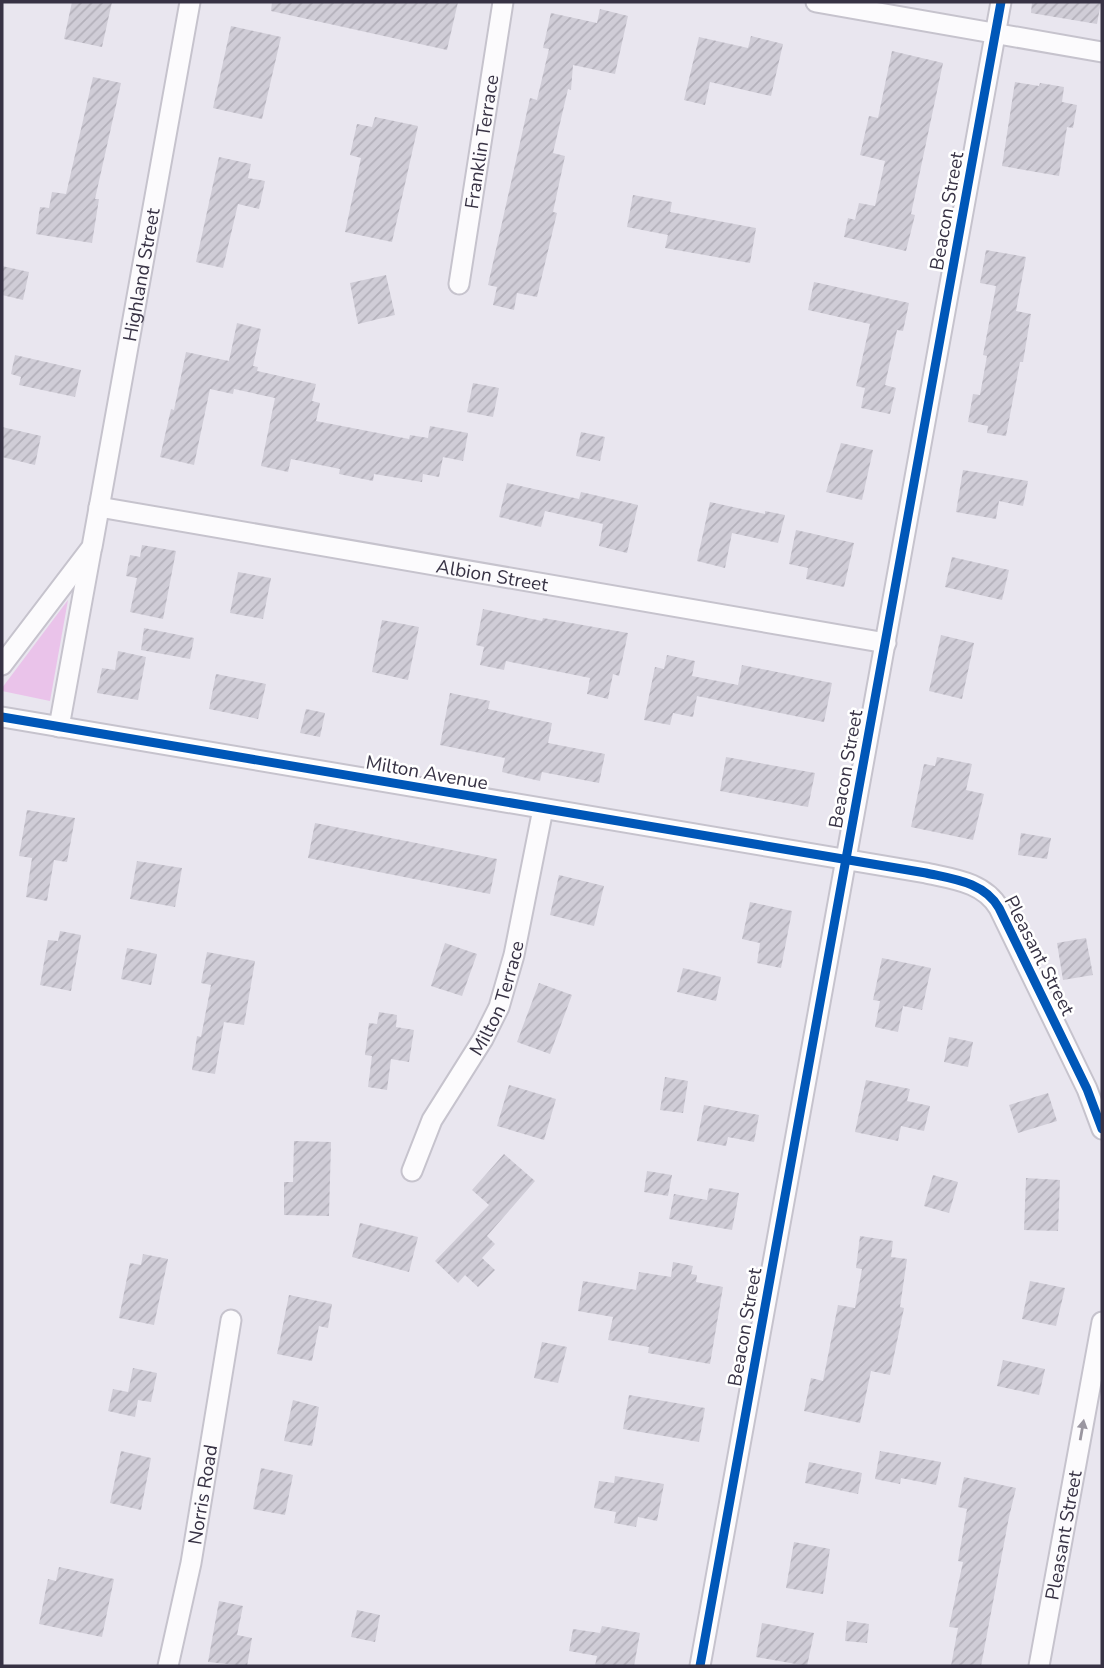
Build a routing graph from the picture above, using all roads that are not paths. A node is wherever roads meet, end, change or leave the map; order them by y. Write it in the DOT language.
graph roads {
  1 [pos="190,2"];
  2 [pos="503,2"];
  3 [pos="816,2"];
  4 [pos="1001,2"];
  5 [pos="995,34"];
  6 [pos="1102,52"];
  7 [pos="459,284"];
  8 [pos="99,507"];
  9 [pos="92,547"];
  10 [pos="886,643"];
  11 [pos="2,665"];
  12 [pos="2,716"];
  13 [pos="58,727"];
  14 [pos="543,809"];
  15 [pos="846,860"];
  16 [pos="1102,1129"];
  17 [pos="412,1171"];
  18 [pos="231,1320"];
  19 [pos="1102,1322"];
  20 [pos="168,1666"];
  21 [pos="700,1666"];
  22 [pos="1039,1666"];
  1 -- 8 [label="street, Highland Street"];
  2 -- 7 [label="street, Franklin Terrace"];
  3 -- 5 [label="street"];
  4 -- 5 [label="street, Beacon Street"];
  5 -- 6 [label="street"];
  5 -- 10 [label="street, Beacon Street"];
  8 -- 9 [label="street, Highland Street"];
  8 -- 10 [label="street, Albion Street"];
  9 -- 11 [label="street, Highland Street"];
  9 -- 13 [label="street, Highland Street"];
  10 -- 15 [label="street, Beacon Street"];
  12 -- 13 [label="street, Milton Avenue"];
  13 -- 14 [label="street, Milton Avenue"];
  14 -- 15 [label="street, Milton Avenue"];
  14 -- 17 [label="street, Milton Terrace"];
  15 -- 16 [label="street, Pleasant Street"];
  15 -- 21 [label="street, Beacon Street"];
  18 -- 20 [label="street, Norris Road"];
  22 -- 19 [label="street, Pleasant Street, one-way"];
}
